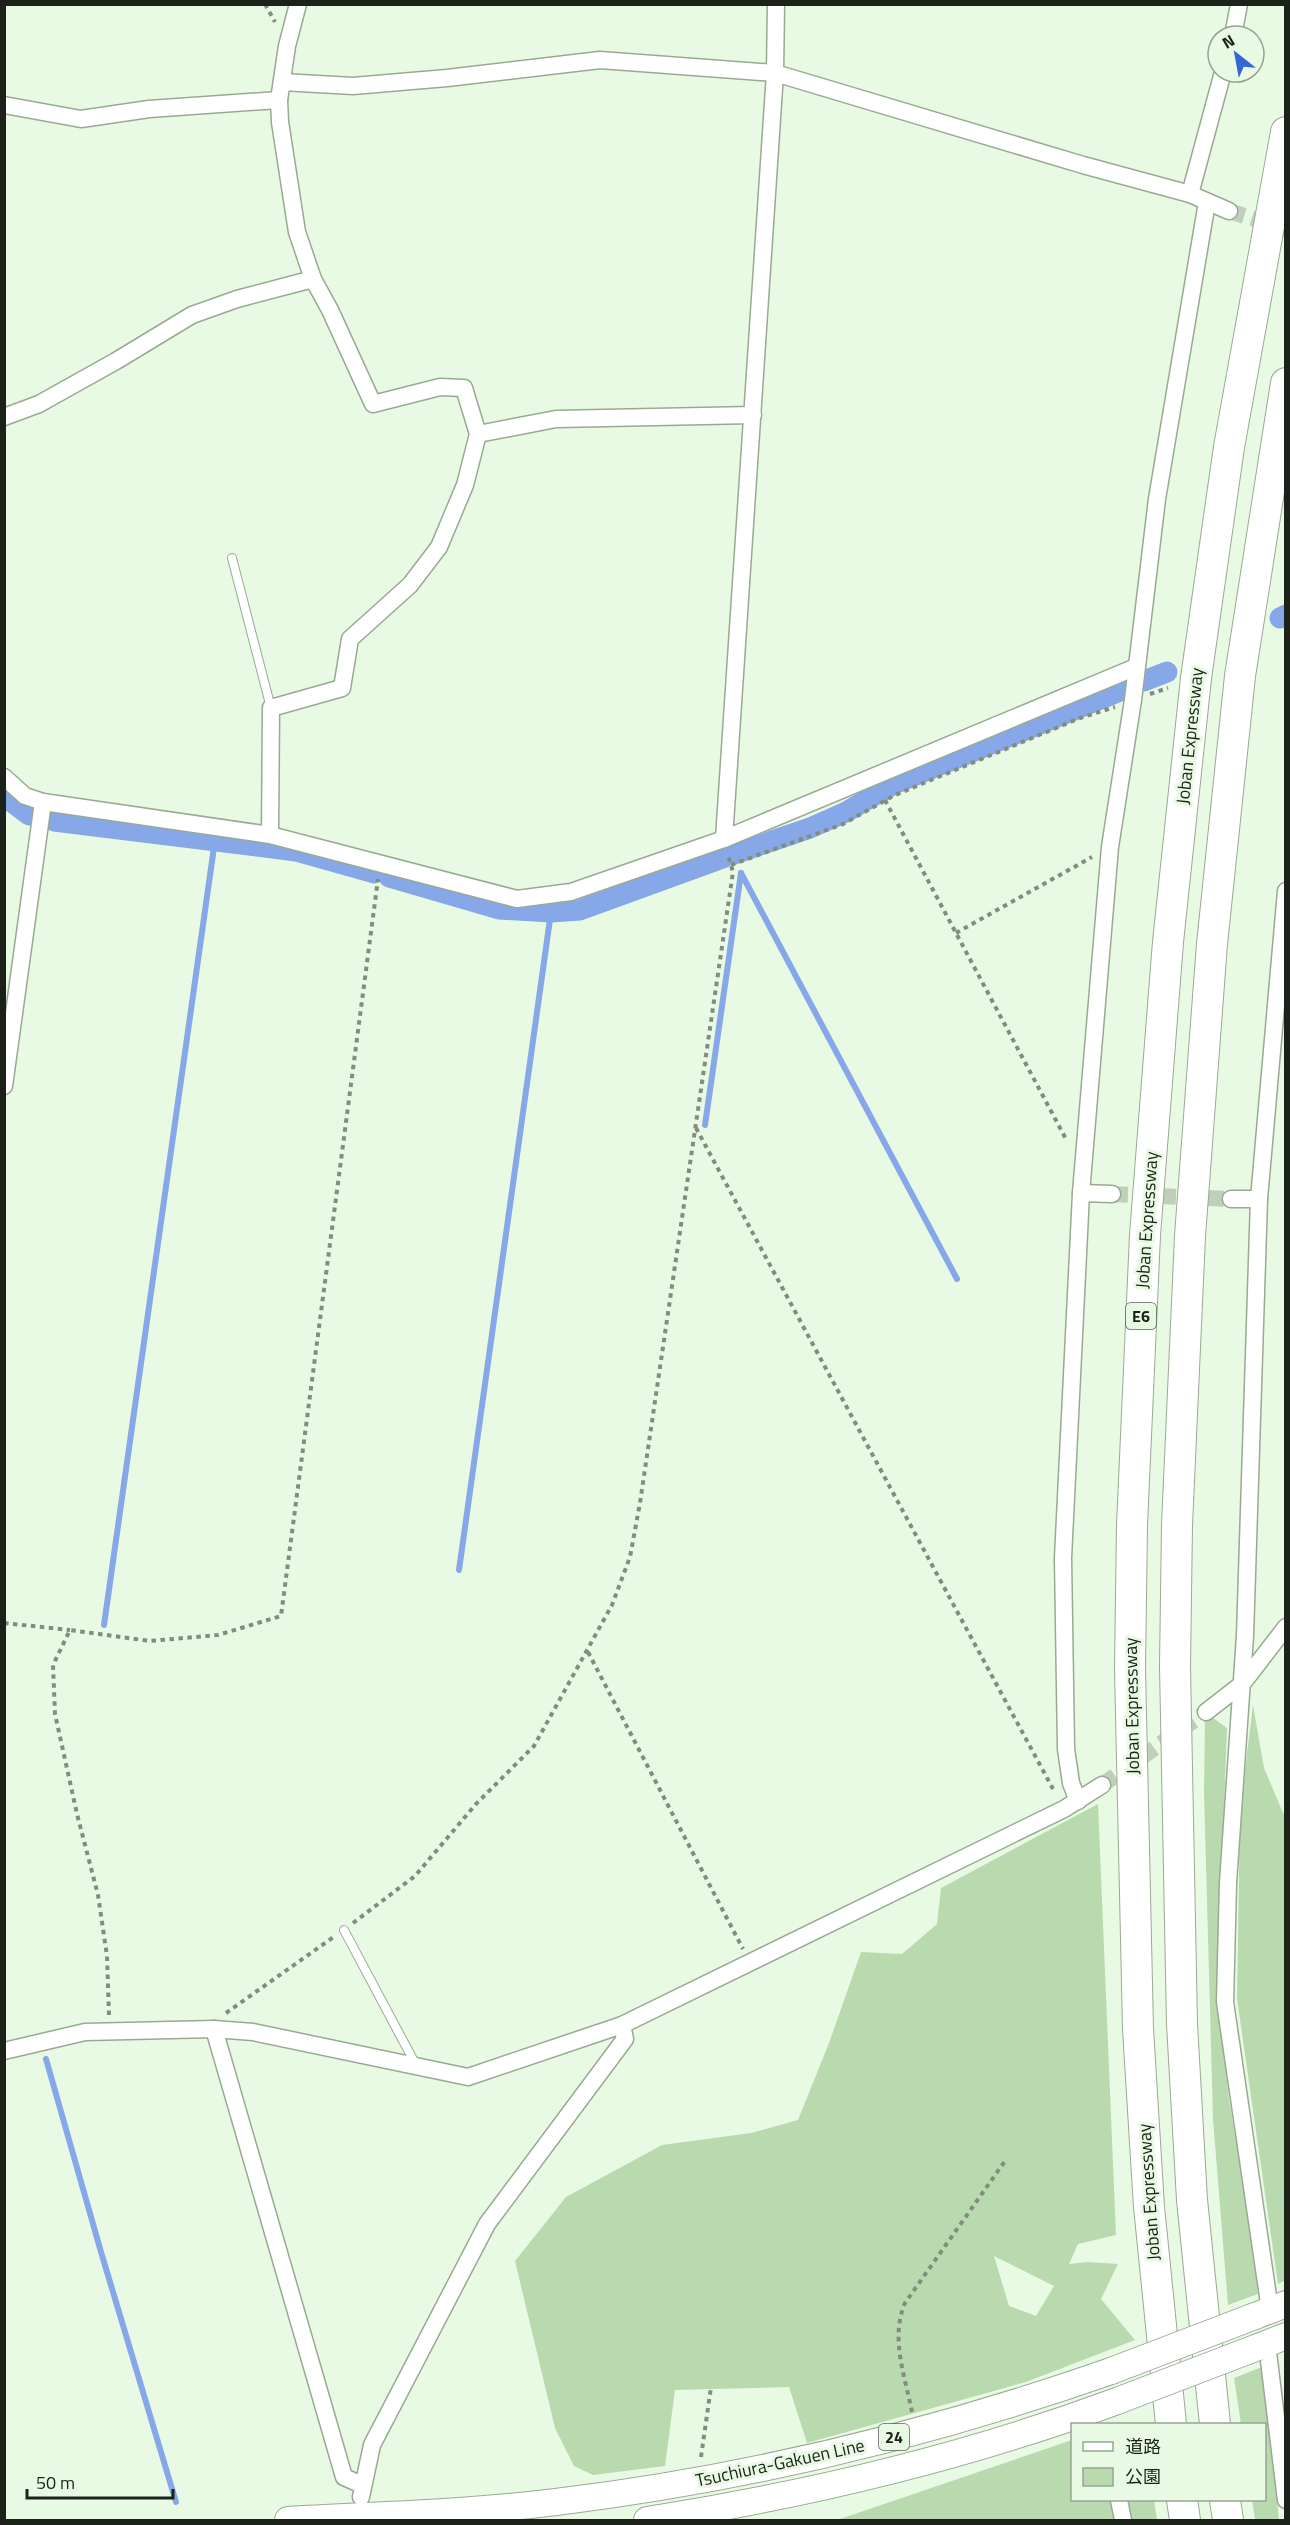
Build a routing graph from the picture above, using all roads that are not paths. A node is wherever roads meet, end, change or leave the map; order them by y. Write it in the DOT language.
graph roads {
  1 [pos="298,4"];
  2 [pos="776,4"];
  3 [pos="1239,4"];
  4 [pos="1235,24"];
  5 [pos="775,74"];
  6 [pos="282,82"];
  7 [pos="1220,84"];
  8 [pos="279,100"];
  9 [pos="4,105"];
  10 [pos="1286,132"];
  11 [pos="1190,194"];
  12 [pos="1207,202"];
  13 [pos="1229,211"];
  14 [pos="313,279"];
  15 [pos="1286,383"];
  16 [pos="753,415"];
  17 [pos="4,417"];
  18 [pos="478,434"];
  19 [pos="232,558"];
  20 [pos="1136,667"];
  21 [pos="271,708"];
  22 [pos="4,777"];
  23 [pos="43,802"];
  24 [pos="270,835"];
  25 [pos="724,840"];
  26 [pos="1286,891"];
  27 [pos="4,1086"];
  28 [pos="1081,1193"];
  29 [pos="1112,1194"];
  30 [pos="1231,1199"];
  31 [pos="1259,1199"];
  32 [pos="1286,1627"];
  33 [pos="1242,1684"];
  34 [pos="1206,1712"];
  35 [pos="1102,1785"];
  36 [pos="1071,1805"];
  37 [pos="344,1930"];
  38 [pos="622,2025"];
  39 [pos="214,2029"];
  40 [pos="4,2051"];
  41 [pos="418,2068"];
  42 [pos="1270,2310"];
  43 [pos="1270,2342"];
  44 [pos="1108,2411"];
  45 [pos="1171,2423"];
  46 [pos="1215,2423"];
  47 [pos="672,2485"];
  48 [pos="1286,2500"];
  49 [pos="1119,2501"];
  50 [pos="1182,2501"];
  51 [pos="1225,2501"];
  52 [pos="679,2518"];
  53 [pos="288,2520"];
  54 [pos="647,2520"];
  55 [pos="1123,2520"];
  56 [pos="1185,2520"];
  57 [pos="1228,2520"];
  1 -- 6 [label="street"];
  2 -- 5 [label="street"];
  3 -- 4 [label="street"];
  5 -- 6 [label="street"];
  5 -- 11 [label="street"];
  5 -- 16 [label="street"];
  6 -- 8 [label="street"];
  7 -- 11 [label="street"];
  8 -- 9 [label="street"];
  8 -- 14 [label="street"];
  10 -- 45 [label="highway, Joban Expressway / E6"];
  11 -- 12 [label="street"];
  12 -- 13 [label="street"];
  12 -- 20 [label="street"];
  14 -- 17 [label="street"];
  14 -- 18 [label="street"];
  15 -- 46 [label="highway"];
  16 -- 18 [label="street"];
  16 -- 25 [label="street"];
  18 -- 21 [label="street"];
  19 -- 21 [label="lane"];
  20 -- 25 [label="street"];
  20 -- 28 [label="street"];
  21 -- 24 [label="street"];
  22 -- 23 [label="street"];
  23 -- 24 [label="street"];
  23 -- 27 [label="street"];
  24 -- 25 [label="street"];
  26 -- 31 [label="street"];
  28 -- 29 [label="street"];
  28 -- 36 [label="street"];
  30 -- 31 [label="street"];
  31 -- 33 [label="street"];
  32 -- 33 [label="street"];
  33 -- 34 [label="street"];
  33 -- 42 [label="street"];
  35 -- 36 [label="street"];
  36 -- 38 [label="street"];
  37 -- 41 [label="lane"];
  38 -- 39 [label="street"];
  38 -- 41 [label="street"];
  39 -- 40 [label="street"];
  39 -- 41 [label="street"];
  42 -- 47 [label="main road, Tsuchiura-Gakuen Line / 24, bridge"];
  43 -- 44 [label="main road, Tsuchiura-Gakuen Line / 24, bridge"];
  43 -- 48 [label="street"];
  44 -- 52 [label="main road, Tsuchiura-Gakuen Line / 24"];
  47 -- 52 [label="street"];
  47 -- 53 [label="main road, Tsuchiura-Gakuen Line / 24"];
  49 -- 55 [label="street"];
  50 -- 56 [label="highway"];
  51 -- 57 [label="highway"];
  52 -- 54 [label="main road, Tsuchiura-Gakuen Line / 24"];
}
